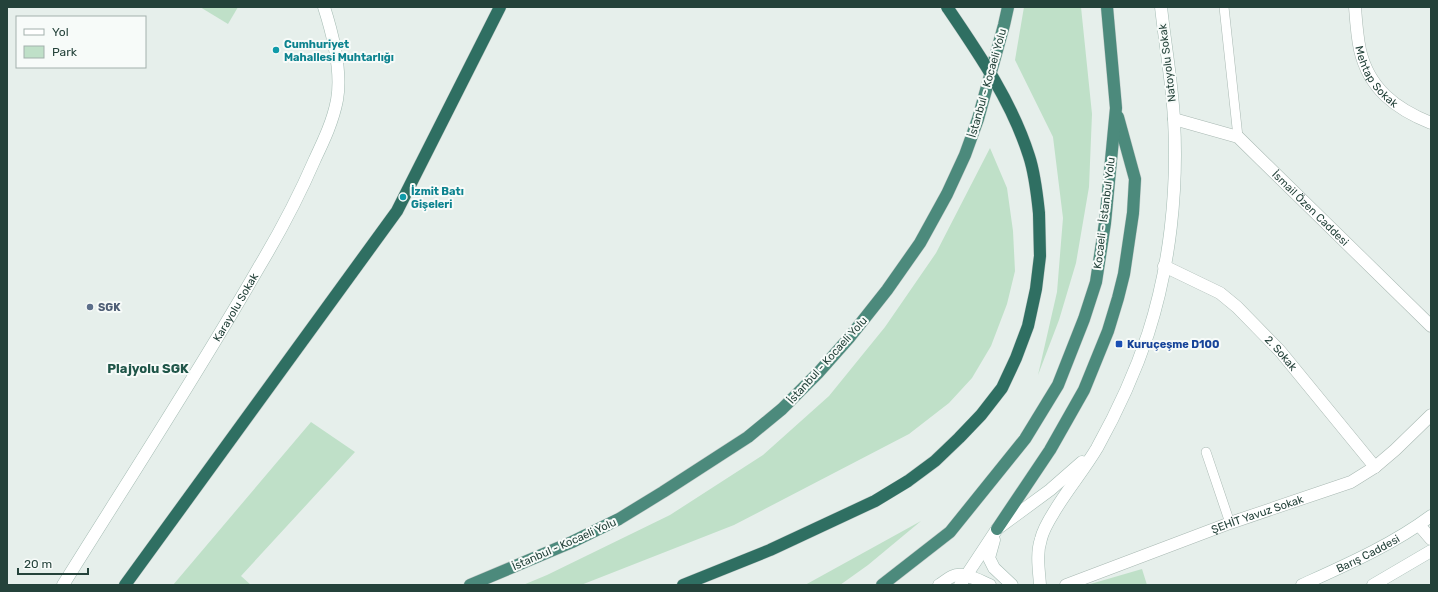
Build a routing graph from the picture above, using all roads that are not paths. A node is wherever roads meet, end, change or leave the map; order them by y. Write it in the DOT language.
graph roads {
  1 [pos="324,7"];
  2 [pos="500,7"];
  3 [pos="947,7"];
  4 [pos="1008,7"];
  5 [pos="1107,7"];
  6 [pos="1161,7"];
  7 [pos="1224,7"];
  8 [pos="1355,7"];
  9 [pos="1116,108"];
  10 [pos="1174,119"];
  11 [pos="1431,123"];
  12 [pos="1238,137"];
  13 [pos="1164,266"];
  14 [pos="1431,326"];
  15 [pos="1431,415"];
  16 [pos="1096,449"];
  17 [pos="1206,452"];
  18 [pos="1375,467"];
  19 [pos="1431,516"];
  20 [pos="1230,523"];
  21 [pos="1419,525"];
  22 [pos="996,529"];
  23 [pos="1431,539"];
  24 [pos="1431,551"];
  25 [pos="964,580"];
  26 [pos="63,585"];
  27 [pos="125,585"];
  28 [pos="470,585"];
  29 [pos="683,585"];
  30 [pos="882,585"];
  31 [pos="939,585"];
  32 [pos="990,585"];
  33 [pos="1012,585"];
  34 [pos="1040,585"];
  35 [pos="1066,585"];
  36 [pos="1302,585"];
  37 [pos="1373,585"];
  1 -- 26 [label="main road, Karayolu Sokak"];
  2 -- 27 [label="highway"];
  3 -- 29 [label="highway, bridge"];
  4 -- 28 [label="highway, İstanbul - Kocaeli Yolu"];
  5 -- 9 [label="highway, Kocaeli - İstanbul Yolu"];
  6 -- 10 [label="main road, Natoyolu Sokak"];
  7 -- 12 [label="lane"];
  8 -- 11 [label="main road, Mehtap Sokak"];
  9 -- 22 [label="highway"];
  9 -- 30 [label="highway, Kocaeli - İstanbul Yolu"];
  10 -- 12 [label="main road, İsmail Özen Caddesi"];
  10 -- 13 [label="main road, Natoyolu Sokak"];
  12 -- 14 [label="main road, İsmail Özen Caddesi"];
  13 -- 16 [label="main road, Natoyolu Sokak"];
  13 -- 18 [label="main road, 2. Sokak"];
  15 -- 18 [label="main road, ŞEHİT Yavuz Sokak"];
  16 -- 22 [label="main road"];
  16 -- 34 [label="main road"];
  17 -- 20 [label="lane"];
  18 -- 20 [label="main road, ŞEHİT Yavuz Sokak"];
  19 -- 21 [label="main road, Barış Caddesi"];
  20 -- 35 [label="main road, ŞEHİT Yavuz Sokak"];
  21 -- 23 [label="main road"];
  21 -- 36 [label="main road, Barış Caddesi"];
  22 -- 25 [label="main road"];
  22 -- 33 [label="main road"];
  24 -- 37 [label="main road"];
  25 -- 31 [label="main road"];
  25 -- 32 [label="main road"];
}
